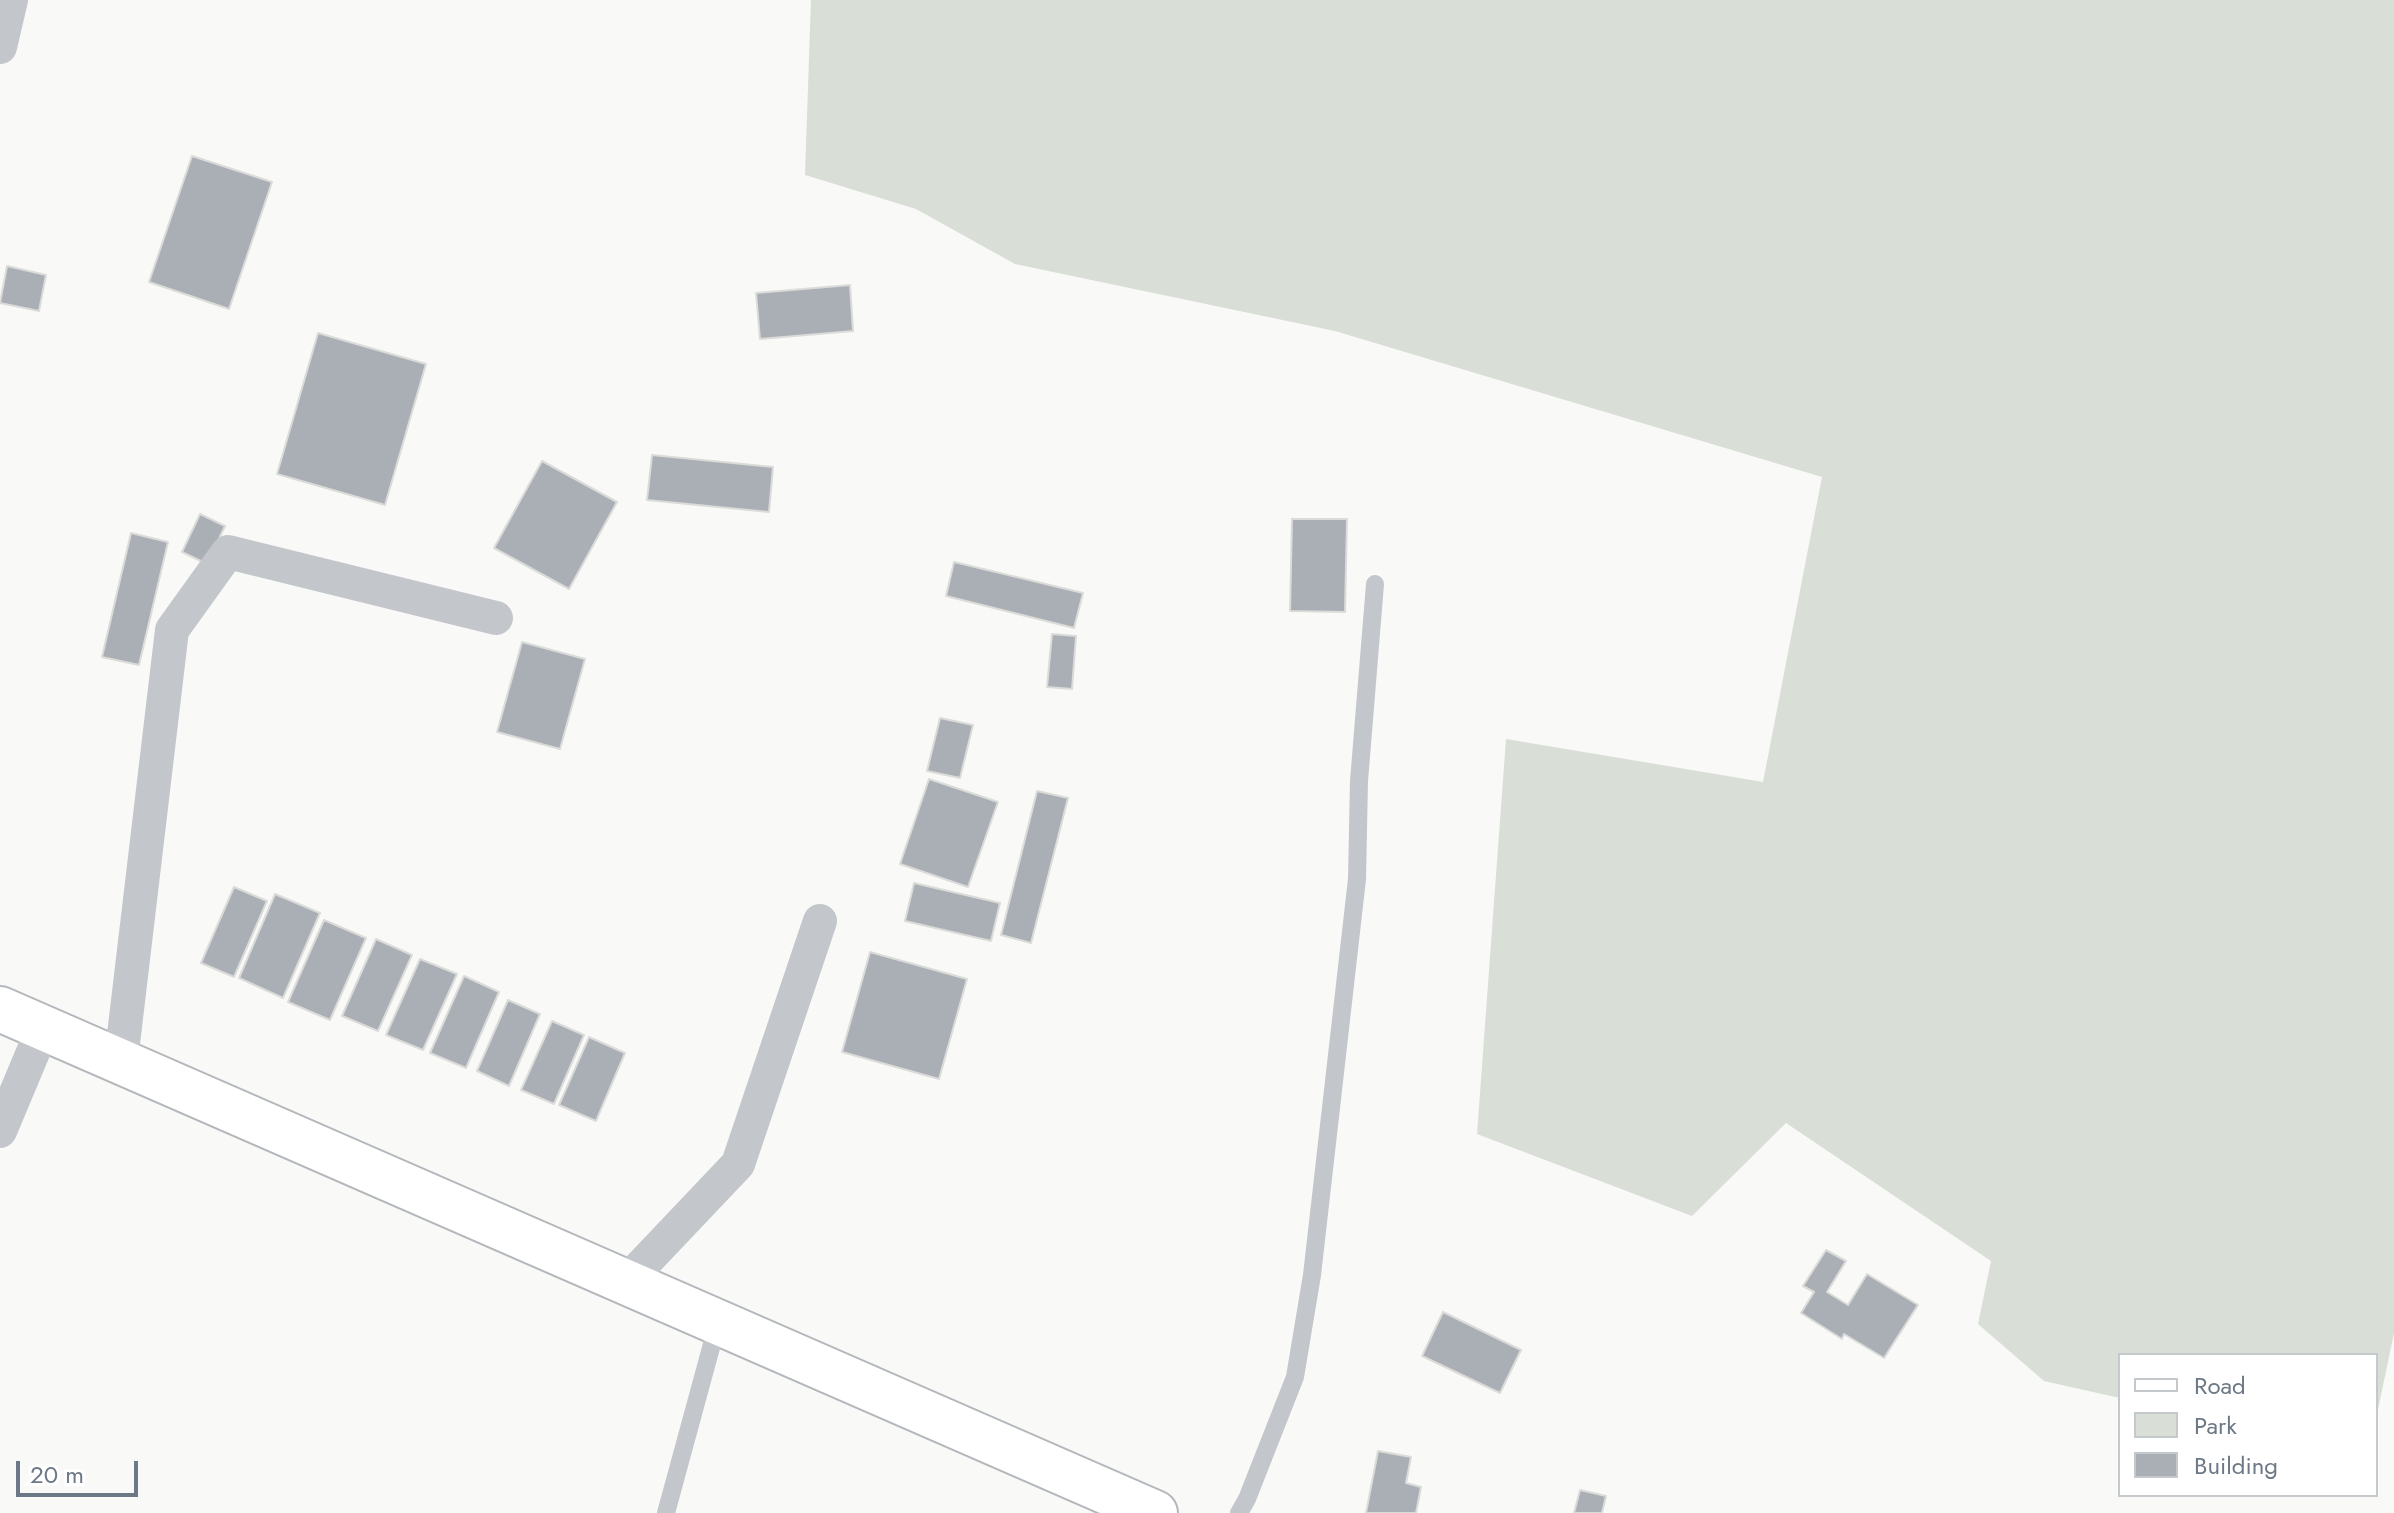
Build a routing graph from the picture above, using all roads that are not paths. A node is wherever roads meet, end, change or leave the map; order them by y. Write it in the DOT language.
graph roads {
  1 [pos="11,0"];
  2 [pos="0,47"];
  3 [pos="1375,584"];
  4 [pos="496,618"];
  5 [pos="820,921"];
  6 [pos="0,1009"];
  7 [pos="44,1026"];
  8 [pos="121,1060"];
  9 [pos="0,1131"];
  10 [pos="626,1282"];
  11 [pos="718,1322"];
  12 [pos="666,1513"];
  13 [pos="1155,1513"];
  14 [pos="1239,1513"];
  1 -- 2 [label="street"];
  3 -- 14 [label="lane"];
  4 -- 8 [label="street"];
  5 -- 10 [label="street"];
  6 -- 7 [label="main road"];
  7 -- 8 [label="main road"];
  7 -- 9 [label="street"];
  8 -- 10 [label="main road"];
  10 -- 11 [label="main road"];
  11 -- 12 [label="lane"];
  11 -- 13 [label="main road"];
}
